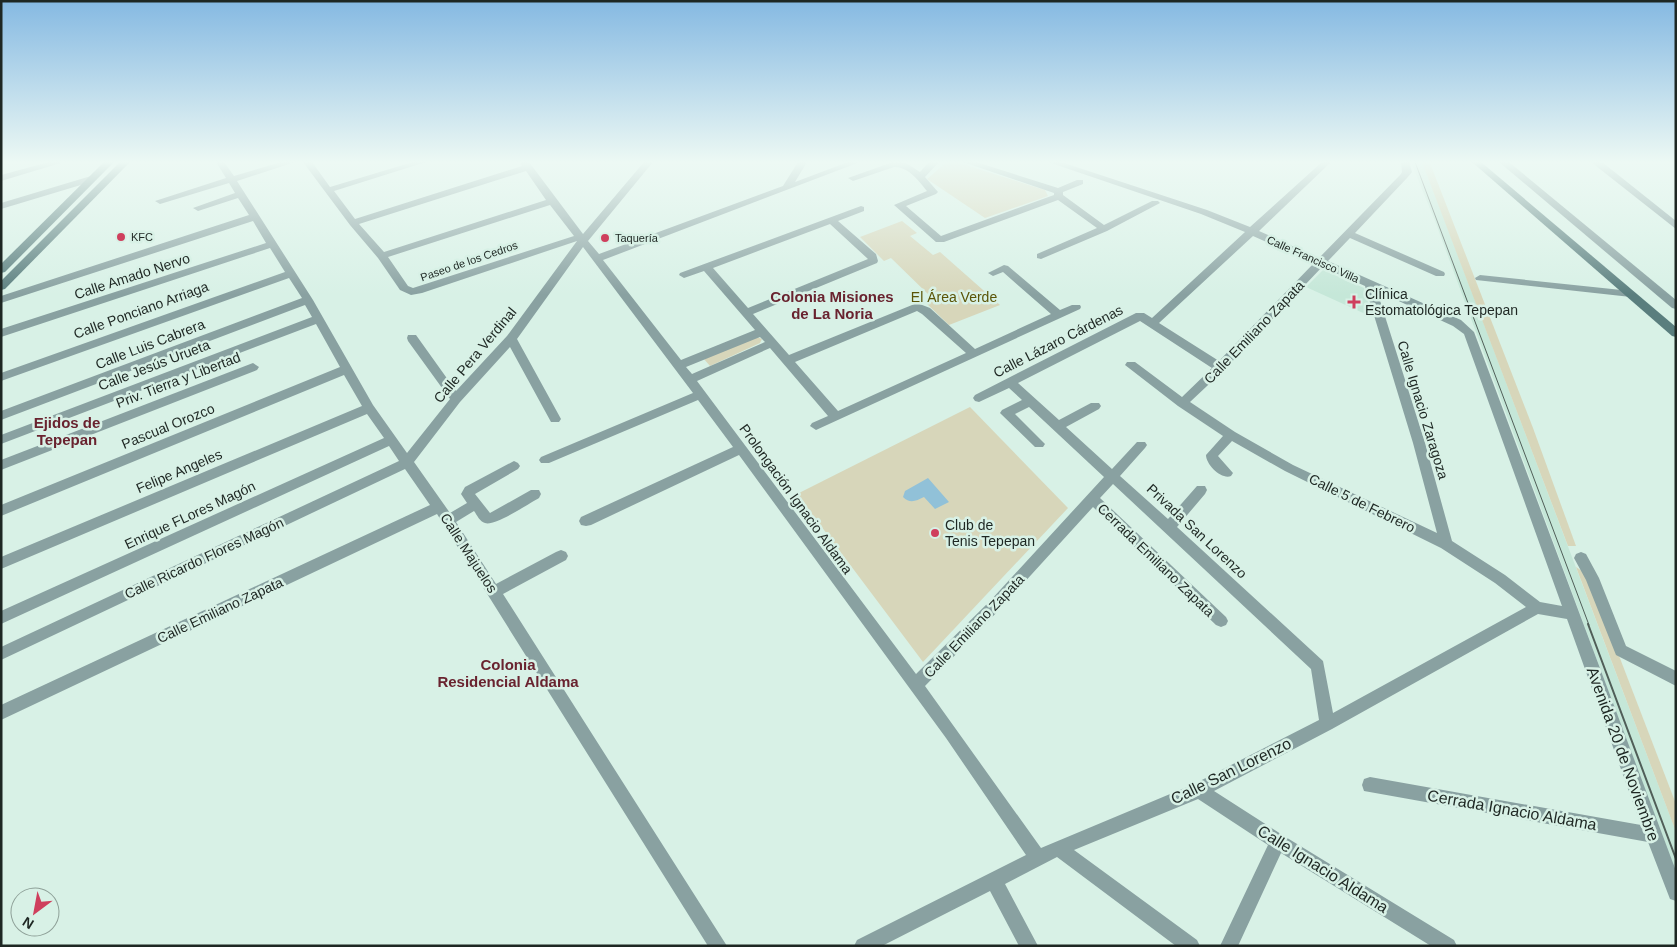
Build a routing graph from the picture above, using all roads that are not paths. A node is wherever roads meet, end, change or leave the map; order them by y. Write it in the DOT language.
graph roads {
  1 [pos="64,206"];
  2 [pos="81,206"];
  3 [pos="203,206"];
  4 [pos="247,206"];
  5 [pos="341,206"];
  6 [pos="403,206"];
  7 [pos="536,206"];
  8 [pos="556,206"];
  9 [pos="610,206"];
  10 [pos="736,206"];
  11 [pos="900,206"];
  12 [pos="1027,206"];
  13 [pos="1075,206"];
  14 [pos="1149,206"];
  15 [pos="1186,206"];
  16 [pos="1280,206"];
  17 [pos="1373,206"];
  18 [pos="1528,206"];
  19 [pos="1539,206"];
  20 [pos="1557,206"];
  21 [pos="1651,206"];
  22 [pos="198,208"];
  23 [pos="862,210"];
  24 [pos="254,217"];
  25 [pos="833,221"];
  26 [pos="353,223"];
  27 [pos="1676,226"];
  28 [pos="1104,229"];
  29 [pos="1253,232"];
  30 [pos="1349,234"];
  31 [pos="581,239"];
  32 [pos="272,244"];
  33 [pos="382,256"];
  34 [pos="1041,256"];
  35 [pos="598,258"];
  36 [pos="1321,262"];
  37 [pos="707,268"];
  38 [pos="1,270"];
  39 [pos="291,273"];
  40 [pos="993,273"];
  41 [pos="684,274"];
  42 [pos="1440,274"];
  43 [pos="1480,278"];
  44 [pos="1370,285"];
  45 [pos="1,287"];
  46 [pos="1631,294"];
  47 [pos="1,300"];
  48 [pos="308,300"];
  49 [pos="1676,306"];
  50 [pos="1076,307"];
  51 [pos="745,313"];
  52 [pos="1059,315"];
  53 [pos="318,319"];
  54 [pos="1457,323"];
  55 [pos="1152,324"];
  56 [pos="1676,325"];
  57 [pos="761,332"];
  58 [pos="1,333"];
  59 [pos="1676,333"];
  60 [pos="412,338"];
  61 [pos="511,339"];
  62 [pos="772,344"];
  63 [pos="974,354"];
  64 [pos="786,361"];
  65 [pos="680,365"];
  66 [pos="1131,365"];
  67 [pos="253,367"];
  68 [pos="1220,367"];
  69 [pos="347,369"];
  70 [pos="1,376"];
  71 [pos="690,380"];
  72 [pos="1010,382"];
  73 [pos="700,394"];
  74 [pos="978,398"];
  75 [pos="456,399"];
  76 [pos="1031,401"];
  77 [pos="1182,403"];
  78 [pos="1095,406"];
  79 [pos="369,408"];
  80 [pos="1,416"];
  81 [pos="835,416"];
  82 [pos="555,419"];
  83 [pos="816,426"];
  84 [pos="1058,426"];
  85 [pos="1231,435"];
  86 [pos="1,440"];
  87 [pos="392,440"];
  88 [pos="1039,444"];
  89 [pos="1142,445"];
  90 [pos="740,449"];
  91 [pos="545,460"];
  92 [pos="406,463"];
  93 [pos="1,465"];
  94 [pos="514,466"];
  95 [pos="1227,473"];
  96 [pos="1112,476"];
  97 [pos="1201,490"];
  98 [pos="535,494"];
  99 [pos="1092,498"];
  100 [pos="476,504"];
  101 [pos="439,507"];
  102 [pos="1,510"];
  103 [pos="448,520"];
  104 [pos="586,521"];
  105 [pos="1169,527"];
  106 [pos="1446,544"];
  107 [pos="561,556"];
  108 [pos="1581,558"];
  109 [pos="1,563"];
  110 [pos="494,592"];
  111 [pos="1537,608"];
  112 [pos="1573,614"];
  113 [pos="1,618"];
  114 [pos="1220,621"];
  115 [pos="1,654"];
  116 [pos="1676,679"];
  117 [pos="915,686"];
  118 [pos="1,713"];
  119 [pos="1327,724"];
  120 [pos="1370,785"];
  121 [pos="1198,790"];
  122 [pos="1653,835"];
  123 [pos="1278,842"];
  124 [pos="1058,848"];
  125 [pos="1038,858"];
  126 [pos="994,881"];
  127 [pos="1676,893"];
  128 [pos="718,946"];
  129 [pos="863,946"];
  130 [pos="1028,946"];
  131 [pos="1191,946"];
  132 [pos="1229,946"];
  133 [pos="1448,946"];
  1 -- 38 [label="main road"];
  2 -- 45 [label="main road"];
  3 -- 22 [label="street"];
  4 -- 24 [label="street, Calle Majuelos"];
  5 -- 26 [label="street, Paseo de los Cedros"];
  6 -- 26 [label="street"];
  7 -- 33 [label="street"];
  8 -- 31 [label="street, Prolongación Ignacio Aldama"];
  9 -- 31 [label="street, Calle Pera Verdinal"];
  10 -- 35 [label="street"];
  11 -- 12 [label="street"];
  13 -- 28 [label="street"];
  14 -- 28 [label="street"];
  15 -- 29 [label="street, Calle Francisco Villa"];
  16 -- 29 [label="street"];
  17 -- 30 [label="street, Calle Emiliano Zapata"];
  18 -- 46 [label="main road"];
  19 -- 56 [label="main road"];
  20 -- 49 [label="street"];
  21 -- 27 [label="street"];
  23 -- 25 [label="street"];
  24 -- 32 [label="street, Calle Majuelos"];
  24 -- 47 [label="street"];
  25 -- 37 [label="street"];
  25 -- 51 [label="street"];
  26 -- 33 [label="street, Paseo de los Cedros"];
  28 -- 34 [label="street"];
  29 -- 36 [label="street, Calle Francisco Villa"];
  29 -- 55 [label="street"];
  30 -- 36 [label="street, Calle Emiliano Zapata"];
  30 -- 42 [label="street"];
  31 -- 33 [label="street, Paseo de los Cedros"];
  31 -- 35 [label="street, Prolongación Ignacio Aldama"];
  31 -- 61 [label="street, Calle Pera Verdinal"];
  32 -- 39 [label="street, Calle Majuelos"];
  32 -- 58 [label="street, Calle Amado Nervo"];
  35 -- 65 [label="street, Prolongación Ignacio Aldama"];
  36 -- 44 [label="street, Calle Francisco Villa"];
  36 -- 68 [label="street, Calle Emiliano Zapata"];
  37 -- 41 [label="street"];
  37 -- 51 [label="street"];
  39 -- 48 [label="street, Calle Majuelos"];
  39 -- 70 [label="street, Calle Ponciano Arriaga"];
  40 -- 52 [label="street"];
  43 -- 46 [label="street"];
  44 -- 54 [label="street, Calle Francisco Villa"];
  44 -- 106 [label="street, Calle Ignacio Zaragoza"];
  46 -- 59 [label="main road"];
  48 -- 53 [label="street, Calle Majuelos"];
  48 -- 80 [label="street, Calle Luis Cabrera"];
  50 -- 52 [label="street"];
  51 -- 57 [label="street"];
  52 -- 63 [label="street"];
  53 -- 69 [label="street, Calle Majuelos"];
  53 -- 86 [label="street, Calle Jesús Urueta"];
  54 -- 112 [label="street, Avenida 20 de Noviembre"];
  55 -- 68 [label="street"];
  55 -- 72 [label="street, Calle Lázaro Cárdenas"];
  57 -- 62 [label="street"];
  57 -- 65 [label="street"];
  60 -- 75 [label="street"];
  61 -- 75 [label="street, Calle Pera Verdinal"];
  61 -- 82 [label="street"];
  62 -- 64 [label="street"];
  62 -- 71 [label="street"];
  63 -- 64 [label="street"];
  63 -- 81 [label="street"];
  64 -- 81 [label="street"];
  65 -- 71 [label="street, Prolongación Ignacio Aldama"];
  66 -- 77 [label="street, Calle 5 de Febrero"];
  67 -- 93 [label="street, Priv. Tierra y Libertad"];
  68 -- 77 [label="street, Calle Emiliano Zapata"];
  69 -- 79 [label="street, Calle Majuelos"];
  69 -- 102 [label="street, Pascual Orozco"];
  71 -- 73 [label="street, Prolongación Ignacio Aldama"];
  72 -- 74 [label="street, Calle Lázaro Cárdenas"];
  72 -- 76 [label="street, Privada San Lorenzo"];
  73 -- 90 [label="street, Prolongación Ignacio Aldama"];
  73 -- 91 [label="street"];
  75 -- 92 [label="street, Calle Pera Verdinal"];
  76 -- 84 [label="street, Privada San Lorenzo"];
  76 -- 88 [label="street"];
  77 -- 85 [label="street, Calle 5 de Febrero"];
  78 -- 84 [label="street"];
  79 -- 87 [label="street, Calle Majuelos"];
  79 -- 109 [label="street, Felipe Angeles"];
  81 -- 83 [label="street"];
  84 -- 96 [label="street, Privada San Lorenzo"];
  85 -- 95 [label="street"];
  85 -- 106 [label="street, Calle 5 de Febrero"];
  87 -- 92 [label="street, Calle Majuelos"];
  87 -- 113 [label="street, Enrique FLores Magón"];
  89 -- 96 [label="street"];
  90 -- 104 [label="street"];
  90 -- 117 [label="street, Prolongación Ignacio Aldama"];
  92 -- 101 [label="street, Calle Majuelos"];
  92 -- 115 [label="street, Calle Ricardo Flores Magón"];
  94 -- 100 [label="street"];
  96 -- 99 [label="street, Calle Emiliano Zapata"];
  96 -- 105 [label="street, Privada San Lorenzo"];
  97 -- 105 [label="street"];
  98 -- 100 [label="street"];
  99 -- 114 [label="street, Cerrada Emiliano Zapata"];
  99 -- 117 [label="street, Calle Emiliano Zapata"];
  100 -- 103 [label="street"];
  101 -- 103 [label="street, Calle Majuelos"];
  101 -- 118 [label="street, Calle Emiliano Zapata"];
  103 -- 110 [label="street, Calle Majuelos"];
  105 -- 119 [label="street, Privada San Lorenzo"];
  106 -- 111 [label="street, Calle 5 de Febrero"];
  107 -- 110 [label="street"];
  108 -- 116 [label="street"];
  110 -- 128 [label="street, Calle Majuelos"];
  111 -- 112 [label="street"];
  111 -- 119 [label="street, Calle San Lorenzo"];
  112 -- 122 [label="street, Avenida 20 de Noviembre"];
  117 -- 125 [label="street, Prolongación Ignacio Aldama"];
  119 -- 121 [label="street, Calle San Lorenzo"];
  120 -- 122 [label="street, Cerrada Ignacio Aldama"];
  121 -- 123 [label="street, Calle Ignacio Aldama"];
  121 -- 124 [label="street, Calle San Lorenzo"];
  122 -- 127 [label="street, Avenida 20 de Noviembre"];
  123 -- 132 [label="street"];
  123 -- 133 [label="street, Calle Ignacio Aldama"];
  124 -- 125 [label="street, Calle San Lorenzo"];
  124 -- 131 [label="street"];
  125 -- 126 [label="street, Calle San Lorenzo"];
  126 -- 129 [label="street, Calle San Lorenzo"];
  126 -- 130 [label="street"];
}
